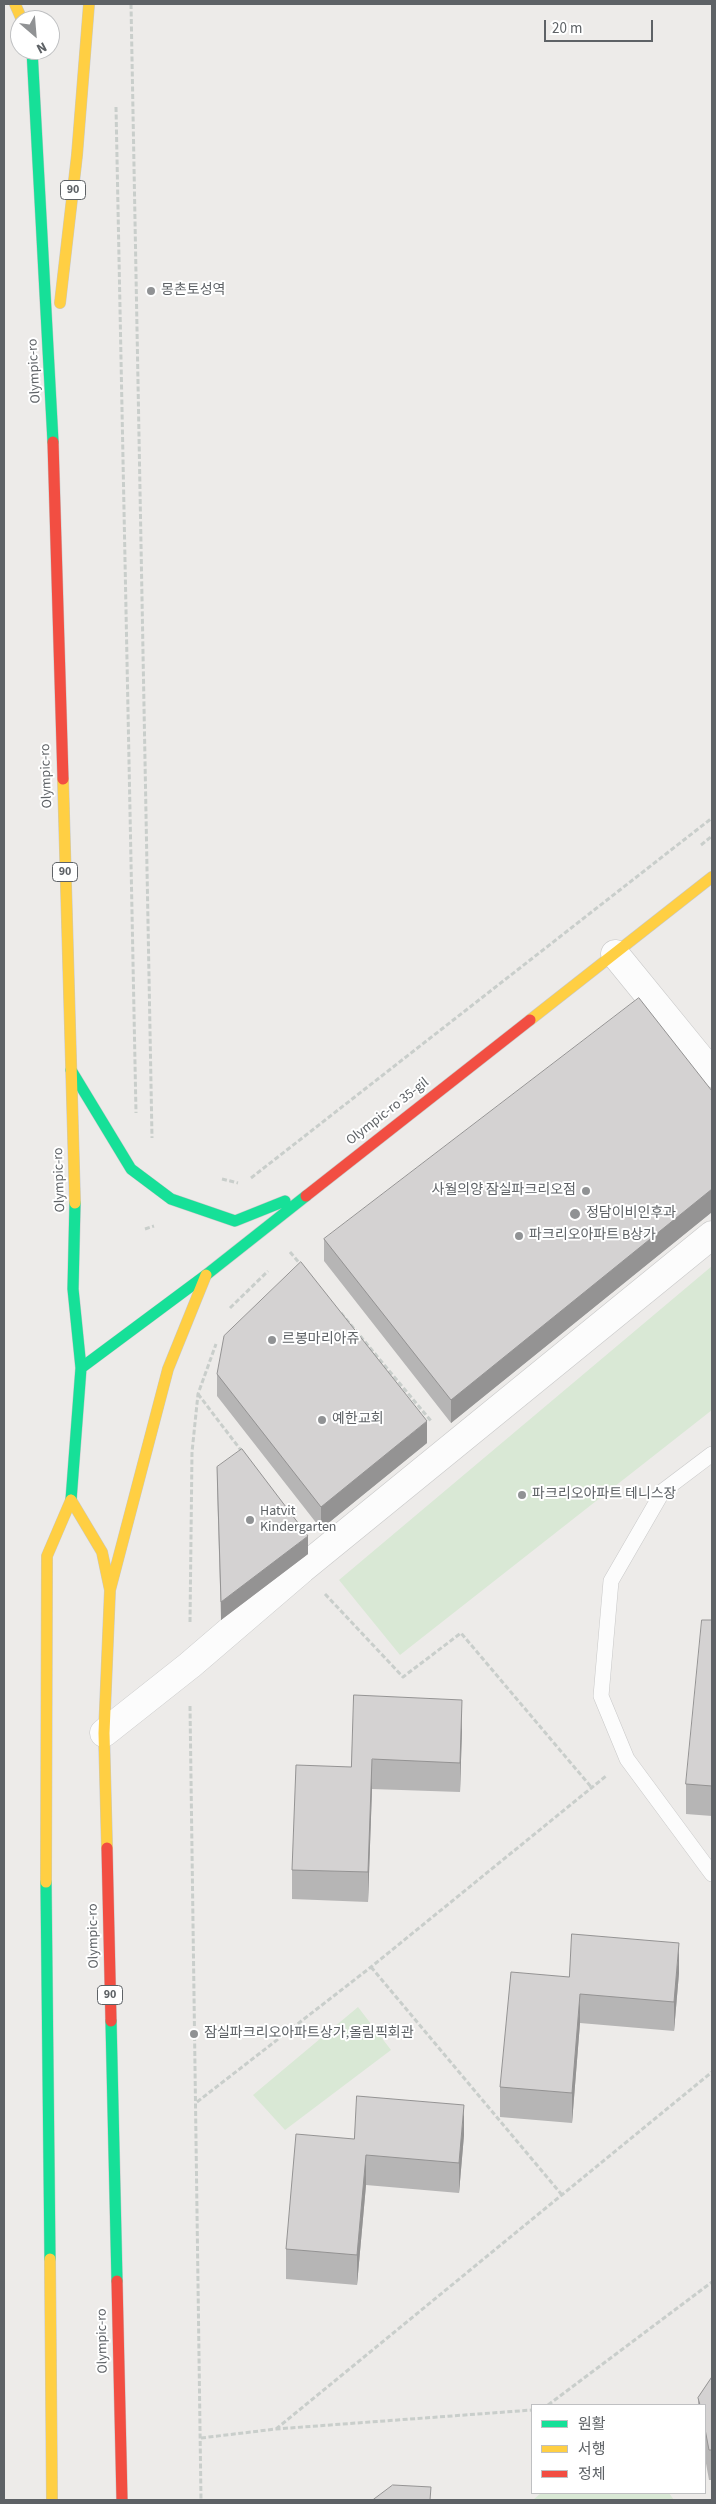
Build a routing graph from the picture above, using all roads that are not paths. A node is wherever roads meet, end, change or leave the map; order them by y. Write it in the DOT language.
graph roads {
  1 [pos="89,4"];
  2 [pos="33,60"];
  3 [pos="51,376"];
  4 [pos="712,878"];
  5 [pos="615,954"];
  6 [pos="70,1070"];
  7 [pos="712,1073"];
  8 [pos="312,1191"];
  9 [pos="712,1235"];
  10 [pos="206,1275"];
  11 [pos="81,1368"];
  12 [pos="712,1454"];
  13 [pos="71,1500"];
  14 [pos="110,1590"];
  15 [pos="104,1733"];
  16 [pos="712,1874"];
  17 [pos="52,2500"];
  18 [pos="122,2500"];
  1 -- 3 [label="main road, 90"];
  2 -- 3 [label="main road, Olympic-ro / 90"];
  3 -- 6 [label="main road, Olympic-ro / 90"];
  4 -- 5 [label="main road, Olympic-ro 35-gil"];
  5 -- 7 [label="street"];
  5 -- 8 [label="main road, Olympic-ro 35-gil"];
  6 -- 8 [label="main road"];
  6 -- 11 [label="main road, Olympic-ro / 90"];
  8 -- 10 [label="main road, Olympic-ro 35-gil"];
  9 -- 15 [label="street"];
  10 -- 11 [label="main road, Olympic-ro 35-gil"];
  10 -- 14 [label="main road"];
  11 -- 13 [label="main road, Olympic-ro / 90"];
  12 -- 16 [label="lane"];
  13 -- 14 [label="main road, Olympic-ro / 90"];
  13 -- 17 [label="main road, Olympic-ro / 90"];
  14 -- 15 [label="main road, Olympic-ro / 90"];
  15 -- 18 [label="main road, Olympic-ro / 90"];
}
